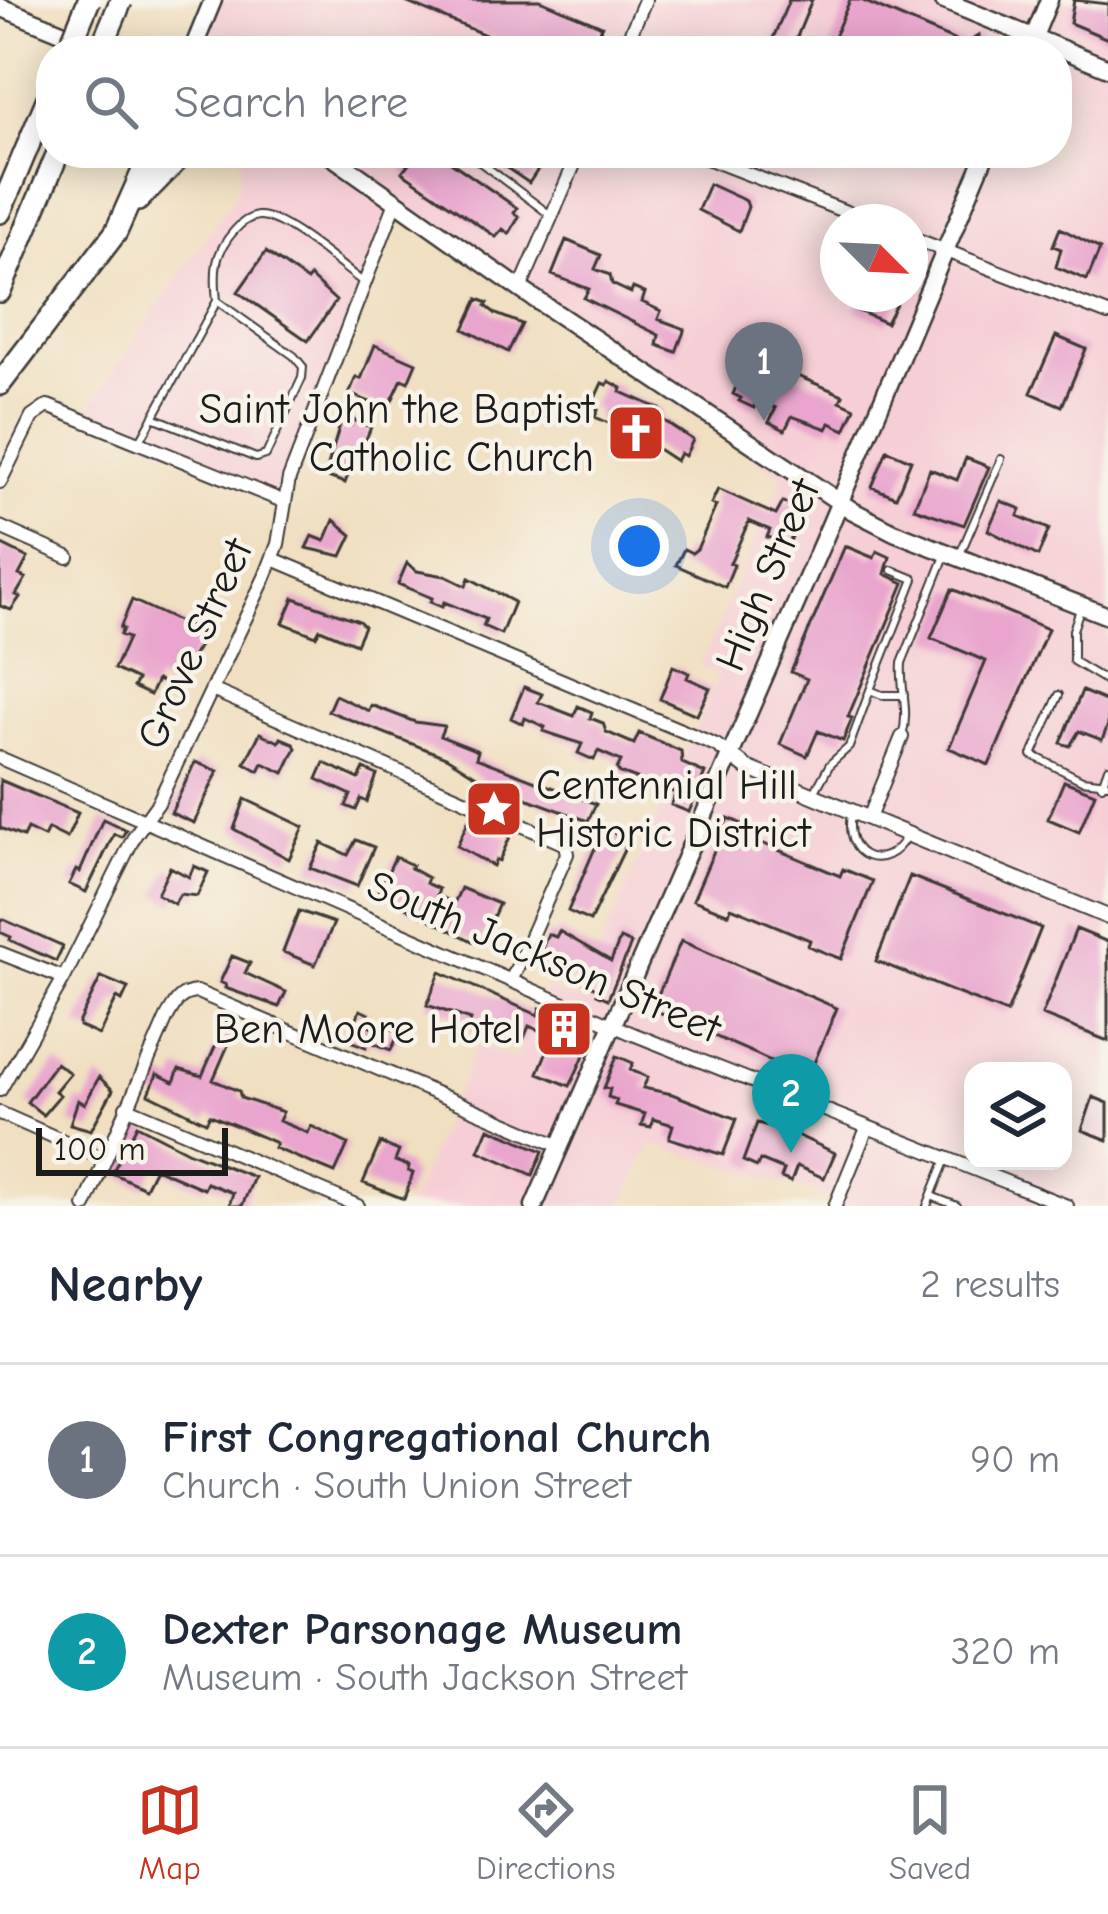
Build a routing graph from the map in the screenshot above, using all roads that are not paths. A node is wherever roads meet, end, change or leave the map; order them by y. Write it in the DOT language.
graph roads {
  1 [pos="89,0"];
  2 [pos="213,0"];
  3 [pos="645,0"];
  4 [pos="942,0"];
  5 [pos="1049,0"];
  6 [pos="121,1"];
  7 [pos="0,8"];
  8 [pos="68,36"];
  9 [pos="74,36"];
  10 [pos="109,36"];
  11 [pos="198,36"];
  12 [pos="629,36"];
  13 [pos="1014,36"];
  14 [pos="1033,36"];
  15 [pos="1072,57"];
  16 [pos="1108,68"];
  17 [pos="36,127"];
  18 [pos="52,168"];
  19 [pos="145,168"];
  20 [pos="169,168"];
  21 [pos="347,168"];
  22 [pos="488,168"];
  23 [pos="573,168"];
  24 [pos="733,168"];
  25 [pos="980,168"];
  26 [pos="396,202"];
  27 [pos="826,204"];
  28 [pos="129,209"];
  29 [pos="0,212"];
  30 [pos="552,216"];
  31 [pos="928,244"];
  32 [pos="946,250"];
  33 [pos="365,284"];
  34 [pos="520,289"];
  35 [pos="0,291"];
  36 [pos="217,301"];
  37 [pos="1108,314"];
  38 [pos="0,384"];
  39 [pos="153,417"];
  40 [pos="139,443"];
  41 [pos="1001,459"];
  42 [pos="0,482"];
  43 [pos="285,502"];
  44 [pos="840,502"];
  45 [pos="0,527"];
  46 [pos="952,555"];
  47 [pos="68,557"];
  48 [pos="273,559"];
  49 [pos="892,570"];
  50 [pos="1082,606"];
  51 [pos="1108,616"];
  52 [pos="1108,682"];
  53 [pos="212,690"];
  54 [pos="870,690"];
  55 [pos="904,695"];
  56 [pos="1058,695"];
  57 [pos="902,737"];
  58 [pos="730,755"];
  59 [pos="0,758"];
  60 [pos="1108,768"];
  61 [pos="1105,784"];
  62 [pos="813,795"];
  63 [pos="852,811"];
  64 [pos="869,818"];
  65 [pos="147,820"];
  66 [pos="908,834"];
  67 [pos="1108,916"];
  68 [pos="0,953"];
  69 [pos="64,978"];
  70 [pos="512,980"];
  71 [pos="615,1025"];
  72 [pos="0,1090"];
  73 [pos="126,1107"];
  74 [pos="0,1113"];
  75 [pos="867,1128"];
  76 [pos="560,1146"];
  77 [pos="104,1159"];
  78 [pos="946,1159"];
  79 [pos="932,1196"];
  80 [pos="1061,1205"];
  81 [pos="85,1206"];
  82 [pos="358,1206"];
  83 [pos="534,1206"];
  84 [pos="835,1206"];
  85 [pos="927,1206"];
  86 [pos="957,1206"];
  1 -- 9 [label="highway, bridge"];
  2 -- 11 [label="main road"];
  3 -- 12 [label="street"];
  4 -- 13 [label="main road"];
  5 -- 14 [label="main road"];
  6 -- 10 [label="highway, bridge"];
  7 -- 8 [label="main road"];
  15 -- 16 [label="main road"];
  17 -- 29 [label="highway"];
  18 -- 35 [label="highway"];
  19 -- 28 [label="highway"];
  20 -- 28 [label="highway"];
  21 -- 26 [label="main road"];
  22 -- 30 [label="lane"];
  23 -- 30 [label="street"];
  24 -- 27 [label="street"];
  25 -- 32 [label="main road, High Street"];
  26 -- 33 [label="street, Grove Street"];
  26 -- 34 [label="main road"];
  28 -- 38 [label="highway"];
  30 -- 34 [label="street"];
  31 -- 32 [label="street"];
  32 -- 37 [label="street"];
  32 -- 44 [label="main road, High Street"];
  33 -- 36 [label="lane"];
  33 -- 43 [label="street, Grove Street"];
  34 -- 44 [label="main road"];
  36 -- 39 [label="lane"];
  36 -- 39 [label="lane"];
  39 -- 40 [label="lane"];
  40 -- 42 [label="street"];
  40 -- 43 [label="street"];
  41 -- 46 [label="lane"];
  43 -- 48 [label="street, Grove Street"];
  44 -- 46 [label="main road"];
  44 -- 58 [label="main road, High Street"];
  45 -- 47 [label="street"];
  46 -- 50 [label="main road"];
  46 -- 55 [label="lane"];
  48 -- 53 [label="street, Grove Street"];
  48 -- 58 [label="street"];
  49 -- 54 [label="lane"];
  50 -- 51 [label="main road"];
  50 -- 52 [label="lane"];
  53 -- 65 [label="street, Grove Street"];
  53 -- 70 [label="street"];
  54 -- 55 [label="lane"];
  54 -- 62 [label="lane"];
  55 -- 57 [label="lane"];
  56 -- 61 [label="lane"];
  57 -- 64 [label="street"];
  58 -- 62 [label="street"];
  58 -- 71 [label="main road, High Street"];
  59 -- 65 [label="street, South Jackson Street"];
  60 -- 61 [label="lane"];
  62 -- 63 [label="street"];
  63 -- 64 [label="street"];
  63 -- 66 [label="lane"];
  64 -- 66 [label="street"];
  65 -- 69 [label="street, Grove Street"];
  65 -- 70 [label="street, South Jackson Street"];
  66 -- 67 [label="street"];
  68 -- 69 [label="street"];
  69 -- 72 [label="street, Grove Street"];
  70 -- 71 [label="street, South Jackson Street"];
  71 -- 75 [label="street, South Jackson Street"];
  71 -- 76 [label="main road, High Street"];
  73 -- 76 [label="street"];
  73 -- 77 [label="street"];
  73 -- 82 [label="street"];
  74 -- 77 [label="street"];
  75 -- 78 [label="street, South Jackson Street"];
  75 -- 84 [label="street"];
  76 -- 83 [label="main road, High Street"];
  77 -- 81 [label="street"];
  78 -- 79 [label="lane"];
  78 -- 80 [label="street, South Jackson Street"];
  79 -- 85 [label="lane"];
  79 -- 86 [label="lane"];
}
